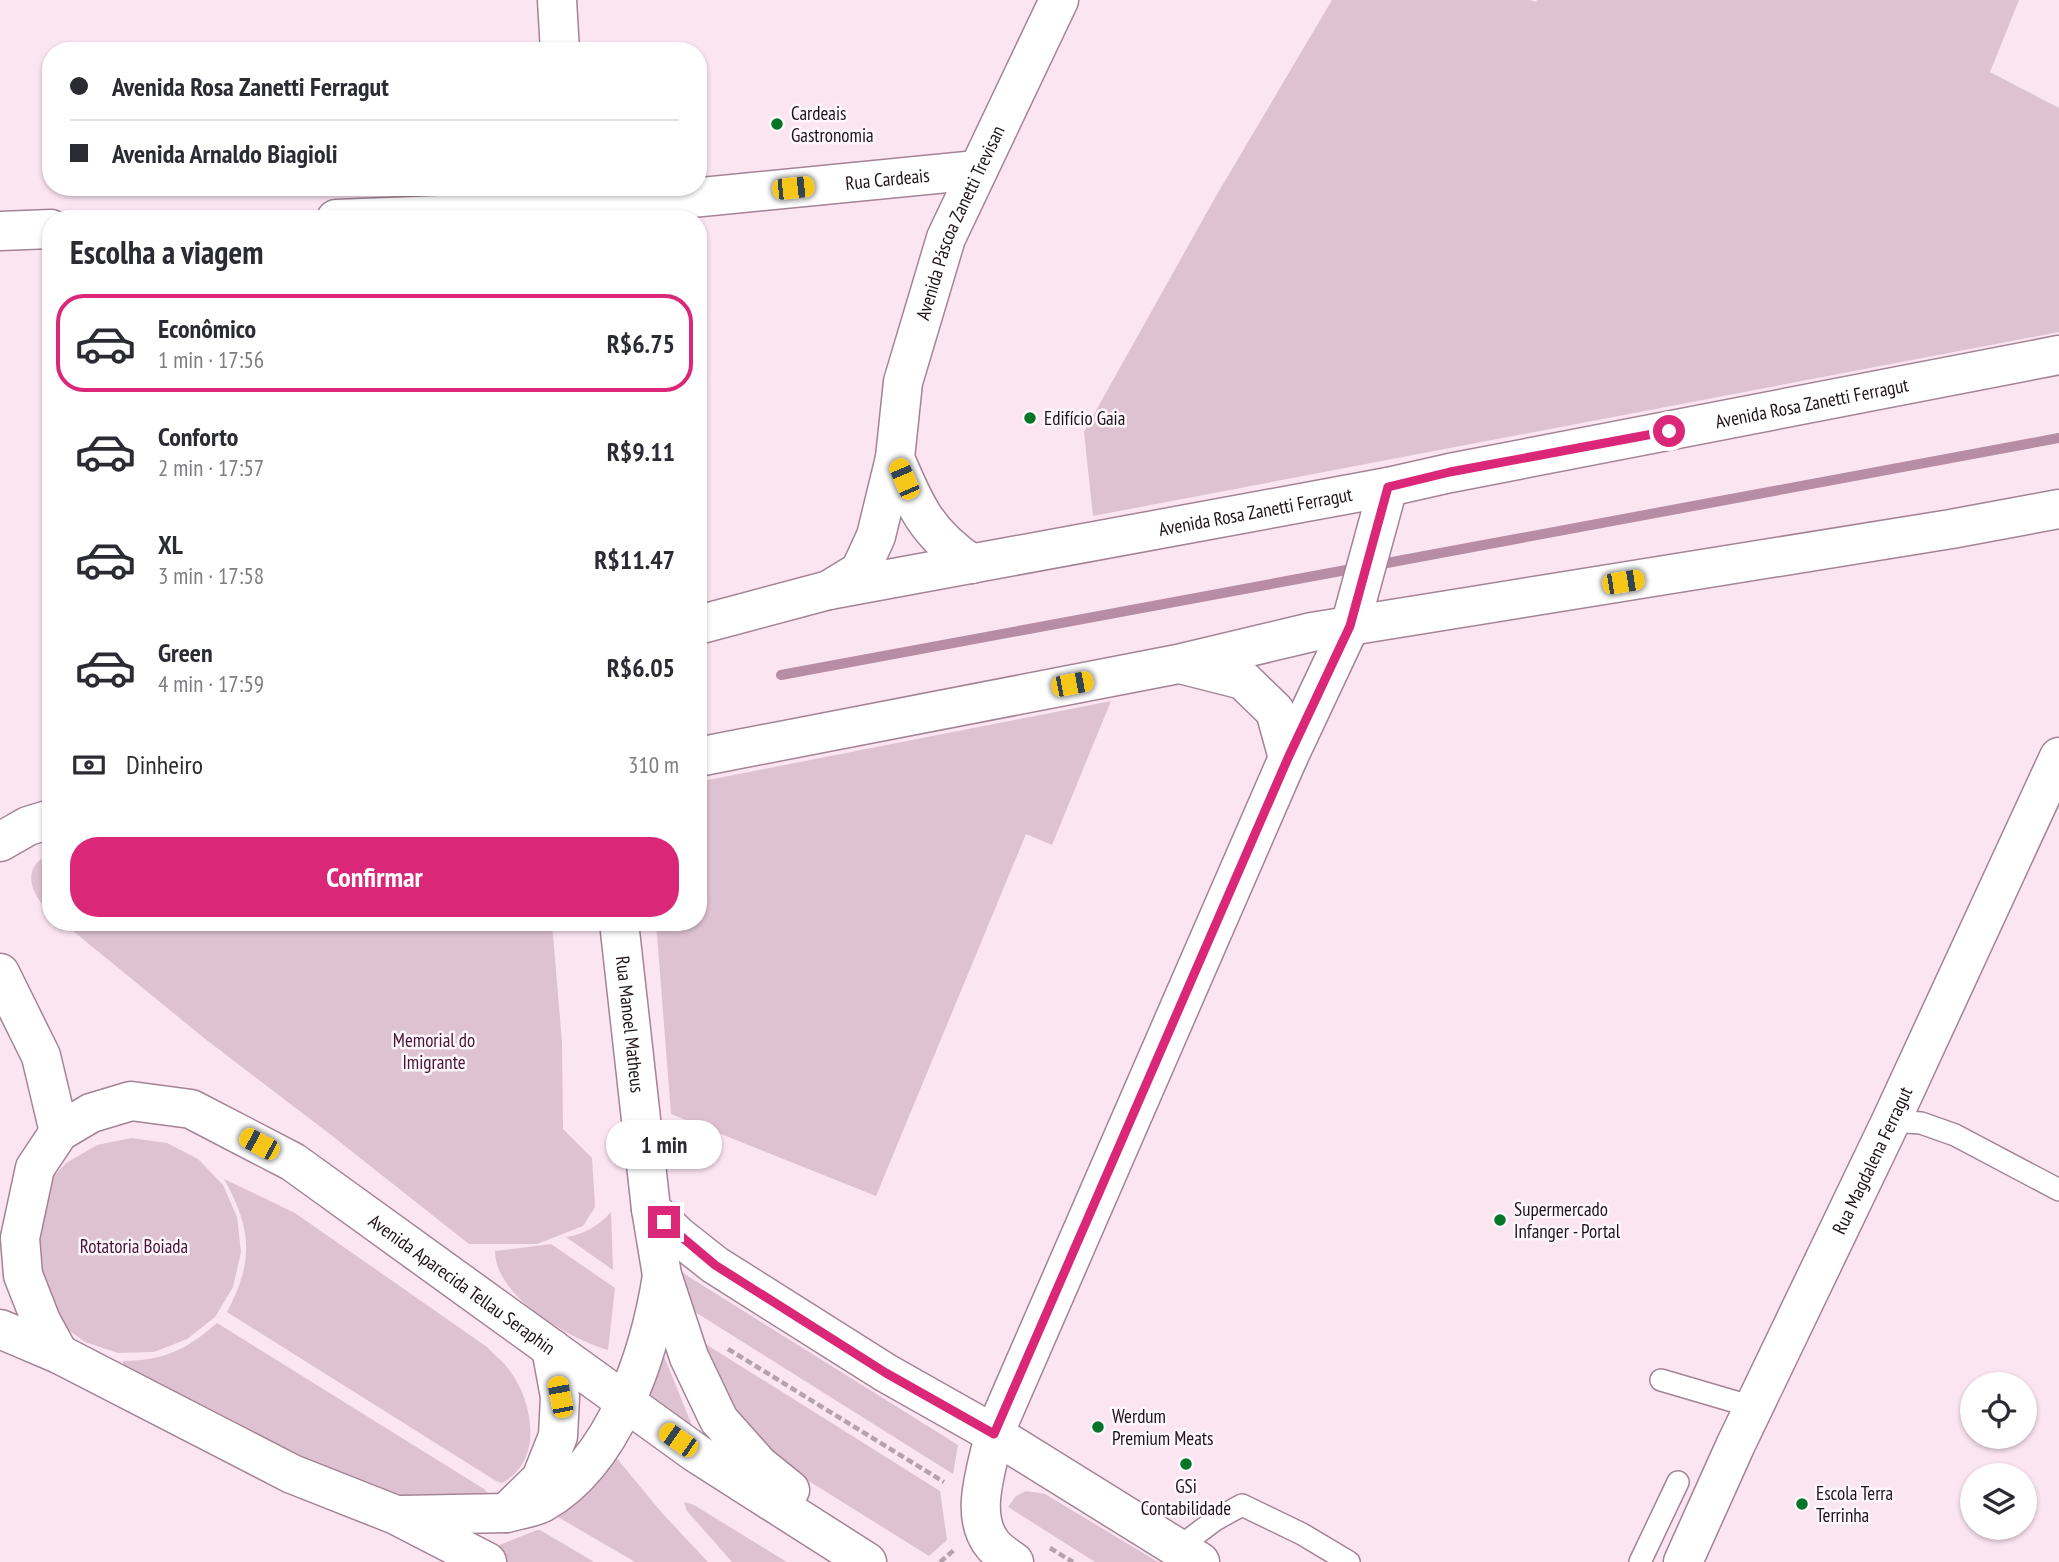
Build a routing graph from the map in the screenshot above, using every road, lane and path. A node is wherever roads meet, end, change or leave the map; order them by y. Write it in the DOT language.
graph roads {
  1 [pos="556,0"];
  2 [pos="1059,0"];
  3 [pos="559,42"];
  4 [pos="977,170"];
  5 [pos="707,193"];
  6 [pos="674,196"];
  7 [pos="569,205"];
  8 [pos="486,210"];
  9 [pos="42,229"];
  10 [pos="0,231"];
  11 [pos="2056,359"];
  12 [pos="895,458"];
  13 [pos="1388,487"];
  14 [pos="2059,509"];
  15 [pos="972,564"];
  16 [pos="830,590"];
  17 [pos="707,623"];
  18 [pos="1350,626"];
  19 [pos="1178,664"];
  20 [pos="707,755"];
  21 [pos="2059,757"];
  22 [pos="1288,758"];
  23 [pos="42,822"];
  24 [pos="0,842"];
  25 [pos="620,931"];
  26 [pos="0,973"];
  27 [pos="1891,1121"];
  28 [pos="59,1132"];
  29 [pos="2059,1190"];
  30 [pos="651,1209"];
  31 [pos="12,1213"];
  32 [pos="662,1275"];
  33 [pos="676,1317"];
  34 [pos="0,1329"];
  35 [pos="551,1348"];
  36 [pos="59,1354"];
  37 [pos="1661,1380"];
  38 [pos="625,1401"];
  39 [pos="1753,1407"];
  40 [pos="994,1434"];
  41 [pos="1678,1482"];
  42 [pos="980,1504"];
  43 [pos="506,1513"];
  44 [pos="396,1516"];
  45 [pos="1050,1548"];
  46 [pos="1189,1555"];
  47 [pos="487,1562"];
  48 [pos="867,1562"];
  49 [pos="879,1562"];
  50 [pos="1014,1562"];
  51 [pos="1073,1562"];
  52 [pos="1349,1562"];
  53 [pos="1640,1562"];
  54 [pos="1684,1562"];
  1 -- 3 [label="main road"];
  2 -- 4 [label="main road, Avenida Páscoa Zanetti Trevisan"];
  4 -- 5 [label="main road, Rua Cardeais"];
  4 -- 12 [label="main road, Avenida Páscoa Zanetti Trevisan"];
  6 -- 7 [label="main road, Rua Cardeais"];
  7 -- 8 [label="main road, Rua Cardeais"];
  9 -- 10 [label="main road"];
  11 -- 13 [label="main road, Avenida Rosa Zanetti Ferragut"];
  12 -- 15 [label="main road, Avenida Páscoa Zanetti Trevisan"];
  12 -- 16 [label="main road, Avenida Páscoa Zanetti Trevisan"];
  13 -- 15 [label="main road, Avenida Rosa Zanetti Ferragut"];
  13 -- 18 [label="main road"];
  14 -- 18 [label="main road"];
  15 -- 16 [label="main road, Avenida Rosa Zanetti Ferragut"];
  16 -- 17 [label="main road, Avenida Rosa Zanetti Ferragut"];
  18 -- 19 [label="main road"];
  18 -- 22 [label="main road"];
  19 -- 20 [label="main road"];
  19 -- 22 [label="main road"];
  21 -- 27 [label="main road, Rua Magdalena Ferragut"];
  22 -- 40 [label="main road"];
  23 -- 24 [label="main road"];
  25 -- 30 [label="main road, Rua Manoel Matheus"];
  26 -- 28 [label="main road"];
  27 -- 29 [label="lane"];
  27 -- 39 [label="main road, Rua Magdalena Ferragut"];
  28 -- 31 [label="main road"];
  28 -- 35 [label="main road, Avenida Aparecida Tellau Seraphin"];
  30 -- 32 [label="main road, Rua Manoel Matheus"];
  30 -- 40 [label="main road"];
  31 -- 36 [label="main road"];
  32 -- 33 [label="main road"];
  32 -- 38 [label="main road"];
  33 -- 42 [label="path"];
  33 -- 49 [label="main road"];
  34 -- 36 [label="main road"];
  35 -- 38 [label="main road, Avenida Aparecida Tellau Seraphin"];
  35 -- 43 [label="main road"];
  36 -- 44 [label="main road"];
  37 -- 39 [label="lane"];
  38 -- 43 [label="main road"];
  38 -- 48 [label="main road, Avenida Aparecida Tellau Seraphin"];
  39 -- 54 [label="main road, Rua Magdalena Ferragut"];
  40 -- 42 [label="main road"];
  40 -- 46 [label="main road"];
  41 -- 53 [label="lane"];
  42 -- 50 [label="main road"];
  43 -- 44 [label="main road"];
  44 -- 47 [label="main road"];
  45 -- 51 [label="path"];
  46 -- 52 [label="lane"];
}
